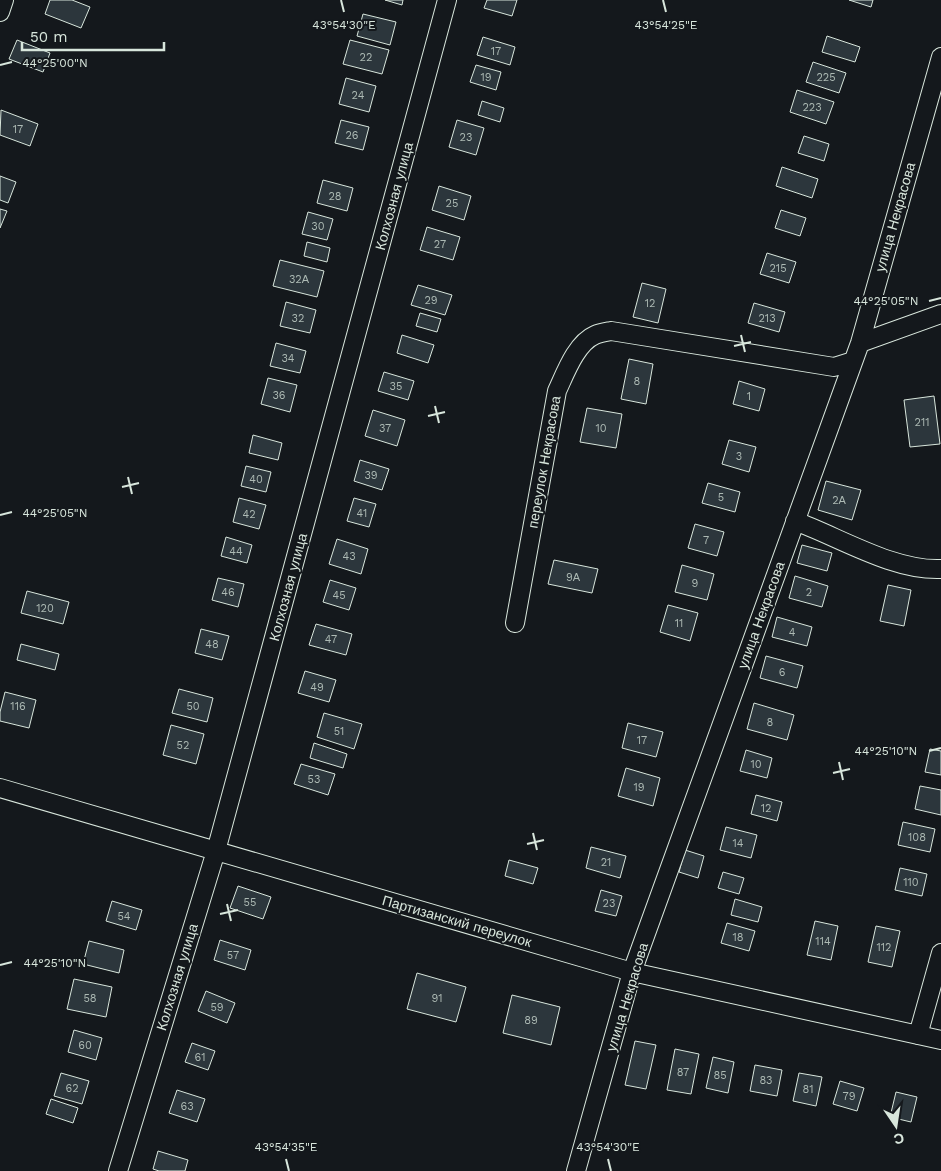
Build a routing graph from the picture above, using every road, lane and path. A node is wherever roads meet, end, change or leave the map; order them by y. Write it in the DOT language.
graph roads {
  1 [pos="4,0"];
  2 [pos="447,0"];
  3 [pos="0,12"];
  4 [pos="941,57"];
  5 [pos="941,314"];
  6 [pos="860,342"];
  7 [pos="853,361"];
  8 [pos="795,521"];
  9 [pos="941,569"];
  10 [pos="515,623"];
  11 [pos="0,788"];
  12 [pos="216,851"];
  13 [pos="941,953"];
  14 [pos="632,972"];
  15 [pos="918,1035"];
  16 [pos="941,1040"];
  17 [pos="118,1171"];
  18 [pos="576,1171"];
  1 -- 3 [label="street"];
  2 -- 12 [label="street, Колхозная улица"];
  4 -- 6 [label="street, улица Некрасова"];
  5 -- 6 [label="street"];
  6 -- 7 [label="street, улица Некрасова"];
  7 -- 8 [label="street, улица Некрасова"];
  7 -- 10 [label="street, переулок Некрасова"];
  8 -- 9 [label="street"];
  8 -- 14 [label="street, улица Некрасова"];
  11 -- 12 [label="street, Партизанский переулок"];
  12 -- 14 [label="street, Партизанский переулок"];
  12 -- 17 [label="street, Колхозная улица"];
  13 -- 15 [label="street"];
  14 -- 15 [label="street, Партизанский переулок"];
  14 -- 18 [label="street, улица Некрасова"];
  15 -- 16 [label="street, Партизанский переулок"];
}
